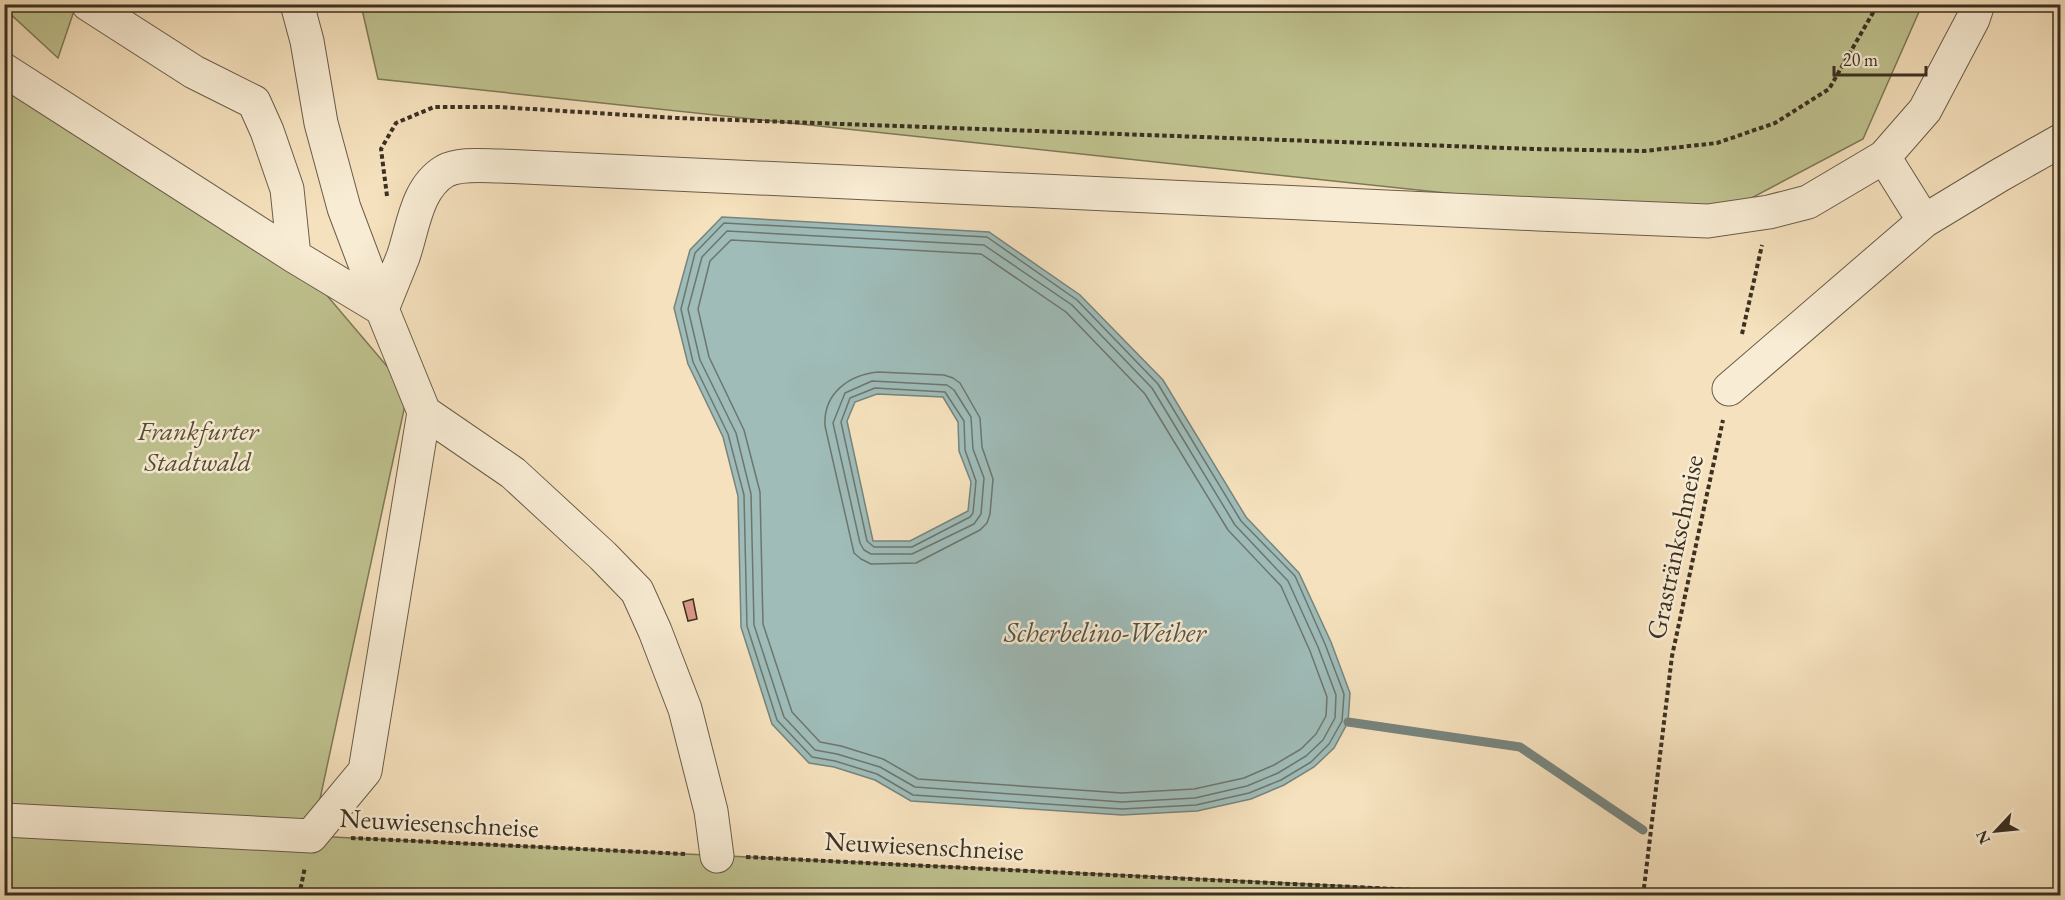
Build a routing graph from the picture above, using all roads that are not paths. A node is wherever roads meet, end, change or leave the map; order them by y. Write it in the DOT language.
graph roads {
  1 [pos="87,4"];
  2 [pos="297,4"];
  3 [pos="1978,4"];
  4 [pos="4,70"];
  5 [pos="2061,141"];
  6 [pos="1884,156"];
  7 [pos="1924,221"];
  8 [pos="294,256"];
  9 [pos="382,309"];
  10 [pos="1729,389"];
  11 [pos="424,412"];
  12 [pos="4,820"];
  13 [pos="717,856"];
  1 -- 8 [label="lane"];
  2 -- 9 [label="lane"];
  3 -- 6 [label="lane"];
  4 -- 8 [label="lane"];
  5 -- 7 [label="lane"];
  6 -- 7 [label="lane"];
  6 -- 9 [label="lane"];
  7 -- 10 [label="lane"];
  8 -- 9 [label="lane"];
  9 -- 11 [label="lane"];
  11 -- 12 [label="lane"];
  11 -- 13 [label="lane"];
}
